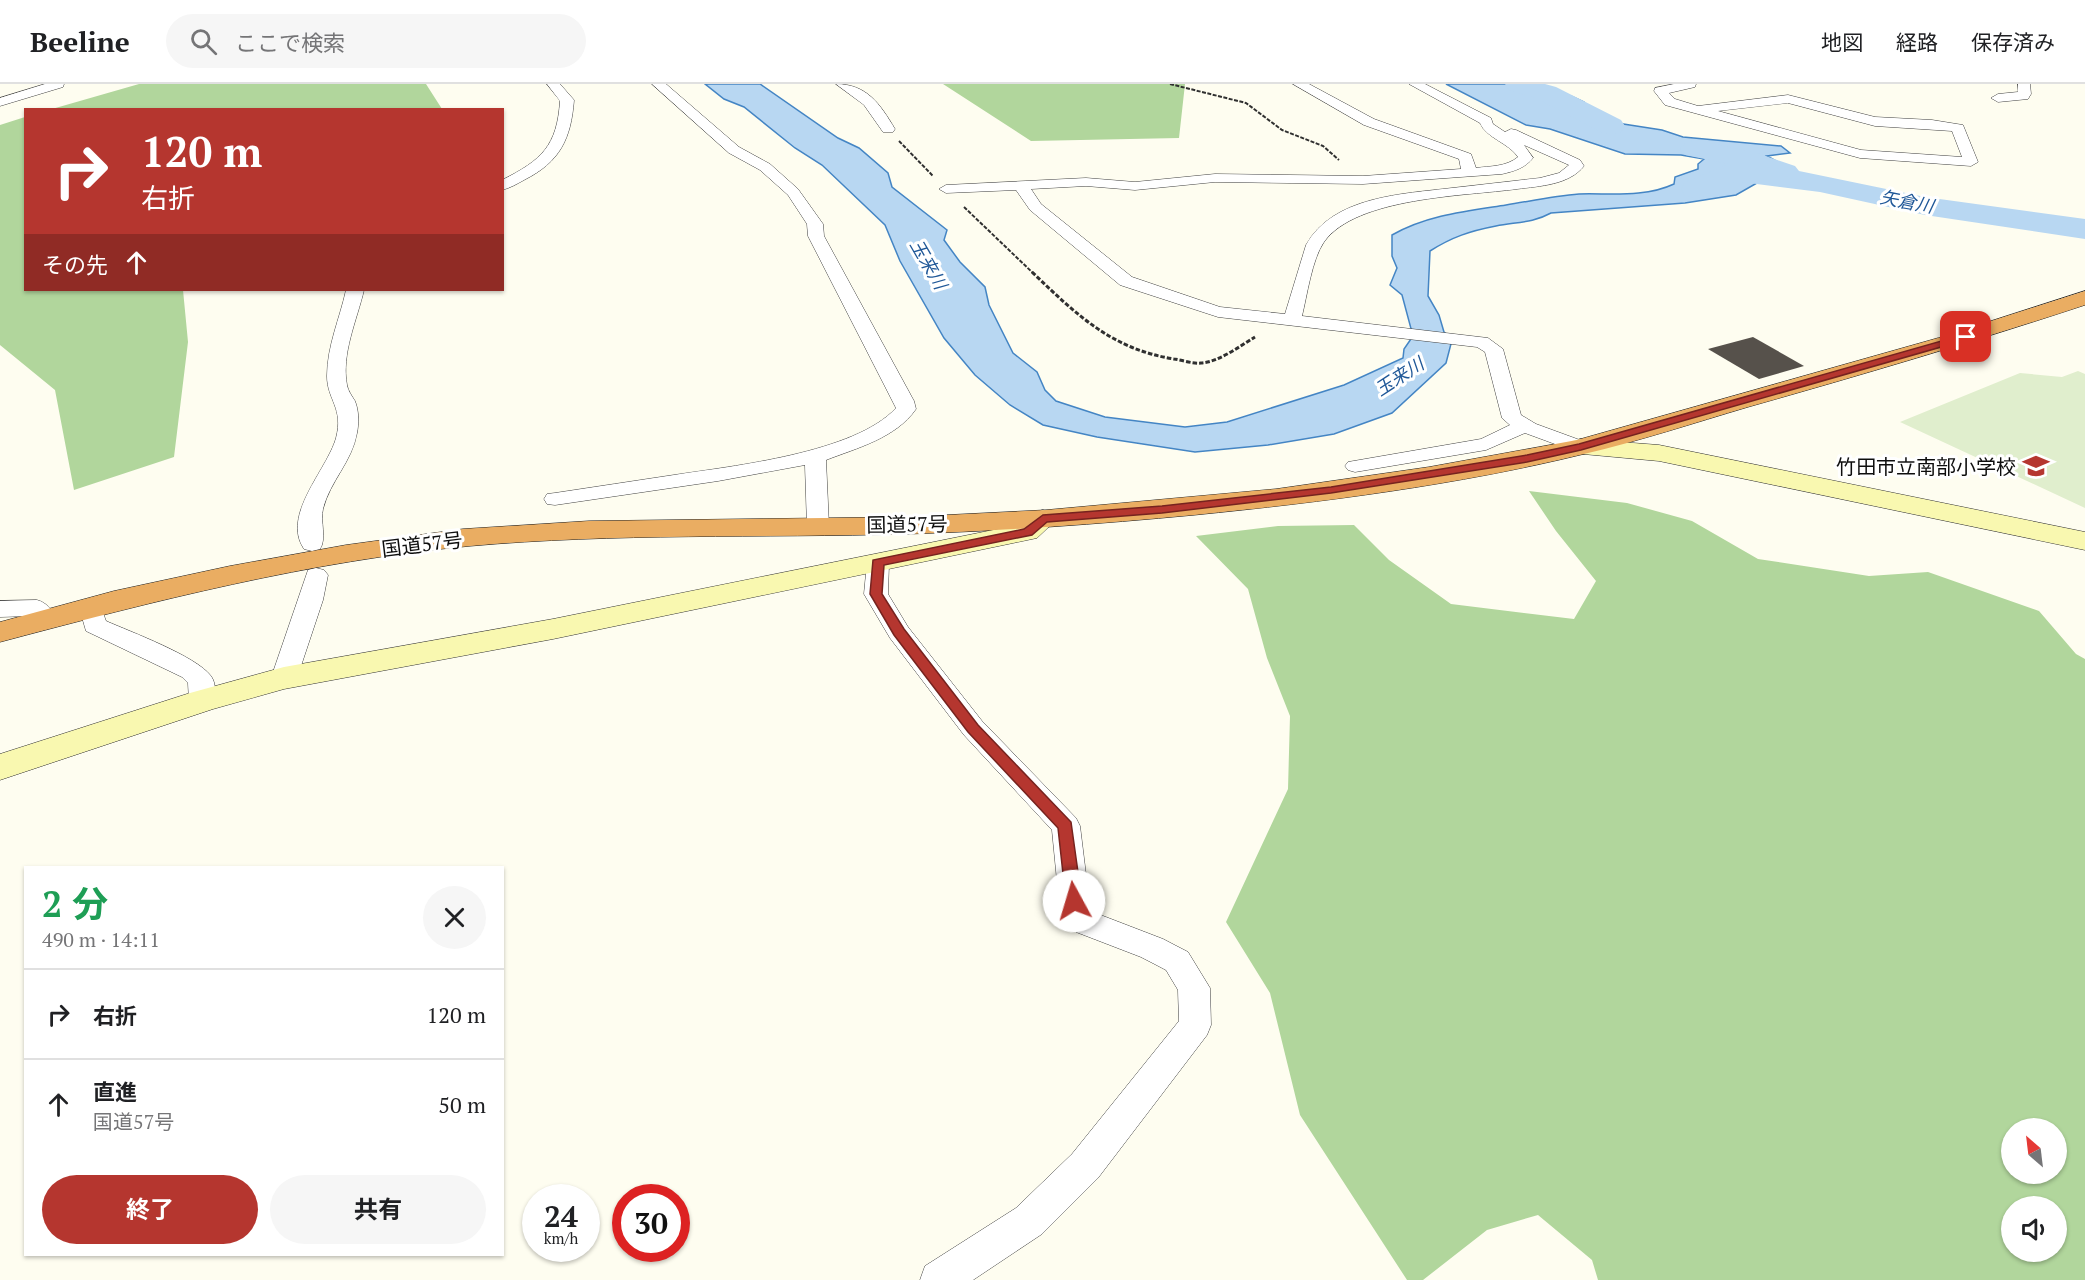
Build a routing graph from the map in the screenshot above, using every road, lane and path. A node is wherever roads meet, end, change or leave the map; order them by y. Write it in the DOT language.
graph roads {
  1 [pos="58,84"];
  2 [pos="553,84"];
  3 [pos="658,84"];
  4 [pos="842,84"];
  5 [pos="1170,84"];
  6 [pos="1299,84"];
  7 [pos="1415,84"];
  8 [pos="1690,84"];
  9 [pos="2024,84"];
  10 [pos="1821,95"];
  11 [pos="1998,98"];
  12 [pos="1788,99"];
  13 [pos="0,102"];
  14 [pos="1697,110"];
  15 [pos="1486,121"];
  16 [pos="888,129"];
  17 [pos="1469,171"];
  18 [pos="1363,180"];
  19 [pos="1020,184"];
  20 [pos="504,185"];
  21 [pos="946,189"];
  22 [pos="355,291"];
  23 [pos="2085,298"];
  24 [pos="1288,321"];
  25 [pos="1524,426"];
  26 [pos="1581,447"];
  27 [pos="815,457"];
  28 [pos="1355,466"];
  29 [pos="555,499"];
  30 [pos="1043,519"];
  31 [pos="818,526"];
  32 [pos="2085,541"];
  33 [pos="312,544"];
  34 [pos="878,563"];
  35 [pos="316,575"];
  36 [pos="91,607"];
  37 [pos="0,609"];
  38 [pos="45,620"];
  39 [pos="0,632"];
  40 [pos="284,678"];
  41 [pos="202,701"];
  42 [pos="0,767"];
  43 [pos="939,1280"];
  1 -- 13 [label="street"];
  2 -- 20 [label="street"];
  3 -- 27 [label="street"];
  4 -- 16 [label="street"];
  5 -- 18 [label="path"];
  6 -- 17 [label="street"];
  7 -- 15 [label="street"];
  8 -- 14 [label="street"];
  9 -- 11 [label="street"];
  10 -- 12 [label="street"];
  12 -- 14 [label="street"];
  12 -- 14 [label="street"];
  15 -- 17 [label="street"];
  15 -- 24 [label="street"];
  16 -- 21 [label="path"];
  17 -- 18 [label="street"];
  18 -- 19 [label="street"];
  19 -- 21 [label="street"];
  19 -- 24 [label="street"];
  21 -- 24 [label="path"];
  22 -- 33 [label="street"];
  23 -- 26 [label="highway, 国道57号"];
  24 -- 25 [label="street"];
  25 -- 26 [label="street"];
  25 -- 28 [label="street"];
  26 -- 30 [label="highway, 国道57号"];
  26 -- 32 [label="street"];
  27 -- 29 [label="street"];
  27 -- 31 [label="street"];
  30 -- 31 [label="highway, 国道57号"];
  30 -- 34 [label="street"];
  31 -- 36 [label="highway, 国道57号"];
  34 -- 40 [label="street"];
  34 -- 43 [label="street"];
  35 -- 40 [label="street"];
  36 -- 38 [label="highway, 国道57号"];
  36 -- 41 [label="street"];
  37 -- 38 [label="street"];
  38 -- 39 [label="highway, 国道57号"];
  40 -- 41 [label="street"];
  41 -- 42 [label="street"];
}
